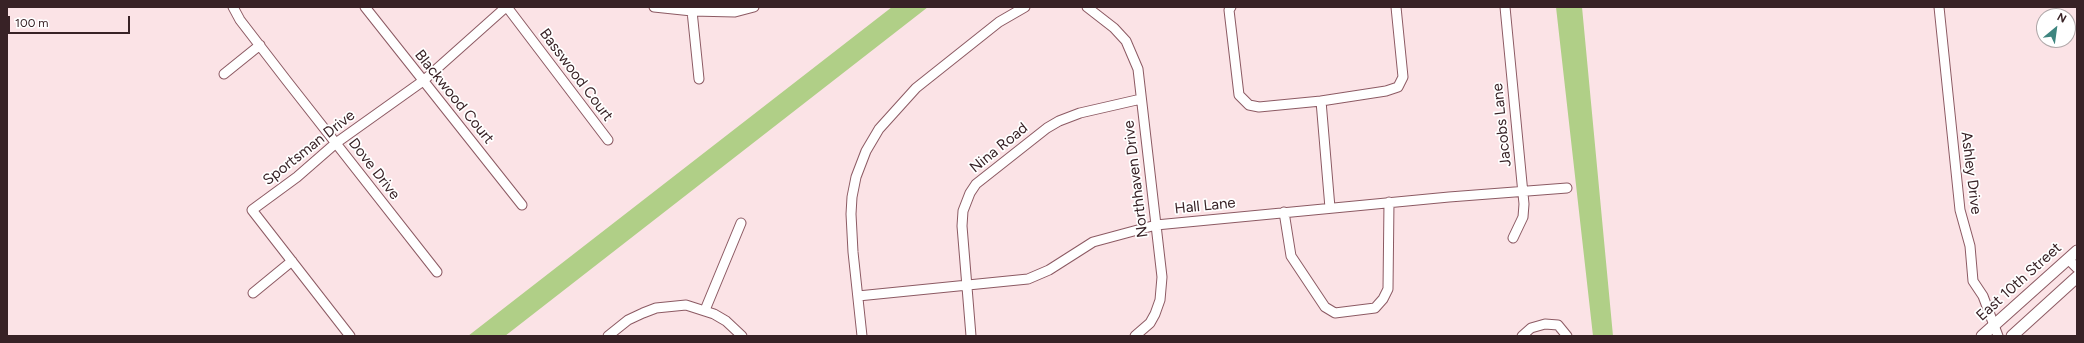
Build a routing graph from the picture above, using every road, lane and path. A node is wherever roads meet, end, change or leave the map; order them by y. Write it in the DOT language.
graph roads {
  1 [pos="233,7"];
  2 [pos="365,7"];
  3 [pos="507,7"];
  4 [pos="654,7"];
  5 [pos="754,7"];
  6 [pos="1025,7"];
  7 [pos="1087,7"];
  8 [pos="1231,7"];
  9 [pos="1396,7"];
  10 [pos="1505,7"];
  11 [pos="1939,7"];
  12 [pos="692,11"];
  13 [pos="260,45"];
  14 [pos="224,74"];
  15 [pos="699,79"];
  16 [pos="423,81"];
  17 [pos="1141,99"];
  18 [pos="1321,101"];
  19 [pos="608,140"];
  20 [pos="336,143"];
  21 [pos="1566,188"];
  22 [pos="1523,192"];
  23 [pos="1390,202"];
  24 [pos="522,205"];
  25 [pos="1330,208"];
  26 [pos="1284,212"];
  27 [pos="741,223"];
  28 [pos="1156,225"];
  29 [pos="1514,238"];
  30 [pos="2077,251"];
  31 [pos="2068,259"];
  32 [pos="292,261"];
  33 [pos="2077,268"];
  34 [pos="437,272"];
  35 [pos="2077,277"];
  36 [pos="966,286"];
  37 [pos="253,293"];
  38 [pos="858,296"];
  39 [pos="705,310"];
  40 [pos="1994,324"];
  41 [pos="1144,333"];
  42 [pos="350,336"];
  43 [pos="608,336"];
  44 [pos="742,336"];
  45 [pos="862,336"];
  46 [pos="971,336"];
  47 [pos="1134,336"];
  48 [pos="1522,336"];
  49 [pos="1567,336"];
  50 [pos="1982,336"];
  51 [pos="1998,336"];
  52 [pos="2012,336"];
  1 -- 13 [label="street, Dove Drive"];
  2 -- 16 [label="street, Blackwood Court"];
  3 -- 16 [label="street, Sportsman Drive"];
  3 -- 19 [label="street, Basswood Court"];
  4 -- 12 [label="street"];
  5 -- 12 [label="street"];
  6 -- 38 [label="street"];
  7 -- 17 [label="street, Northhaven Drive"];
  8 -- 18 [label="street"];
  9 -- 18 [label="street"];
  10 -- 22 [label="street, Jacobs Lane"];
  11 -- 40 [label="street, Ashley Drive"];
  12 -- 15 [label="street"];
  13 -- 14 [label="street"];
  13 -- 20 [label="street, Dove Drive"];
  16 -- 20 [label="street, Sportsman Drive"];
  16 -- 24 [label="street, Blackwood Court"];
  17 -- 28 [label="street, Northhaven Drive"];
  17 -- 36 [label="street, Nina Road"];
  18 -- 25 [label="street"];
  20 -- 32 [label="street, Sportsman Drive"];
  20 -- 34 [label="street, Dove Drive"];
  21 -- 22 [label="street, Hall Lane"];
  22 -- 23 [label="street, Hall Lane"];
  22 -- 29 [label="street, Jacobs Lane"];
  23 -- 25 [label="street, Hall Lane"];
  23 -- 26 [label="street"];
  25 -- 26 [label="street, Hall Lane"];
  26 -- 28 [label="street, Hall Lane"];
  27 -- 39 [label="street"];
  28 -- 36 [label="street, Hall Lane"];
  28 -- 41 [label="street, Northhaven Drive"];
  30 -- 31 [label="main road, East 10th Street"];
  31 -- 33 [label="street"];
  31 -- 40 [label="main road, East 10th Street"];
  32 -- 37 [label="street"];
  32 -- 42 [label="street, Sportsman Drive"];
  35 -- 52 [label="main road"];
  36 -- 38 [label="street, Hall Lane"];
  36 -- 46 [label="street, Nina Road"];
  38 -- 45 [label="street"];
  39 -- 43 [label="street"];
  39 -- 44 [label="street"];
  40 -- 50 [label="main road, East 10th Street"];
  40 -- 51 [label="street, Ashley Drive"];
  41 -- 47 [label="street, Northhaven Drive"];
  48 -- 49 [label="street"];
}
